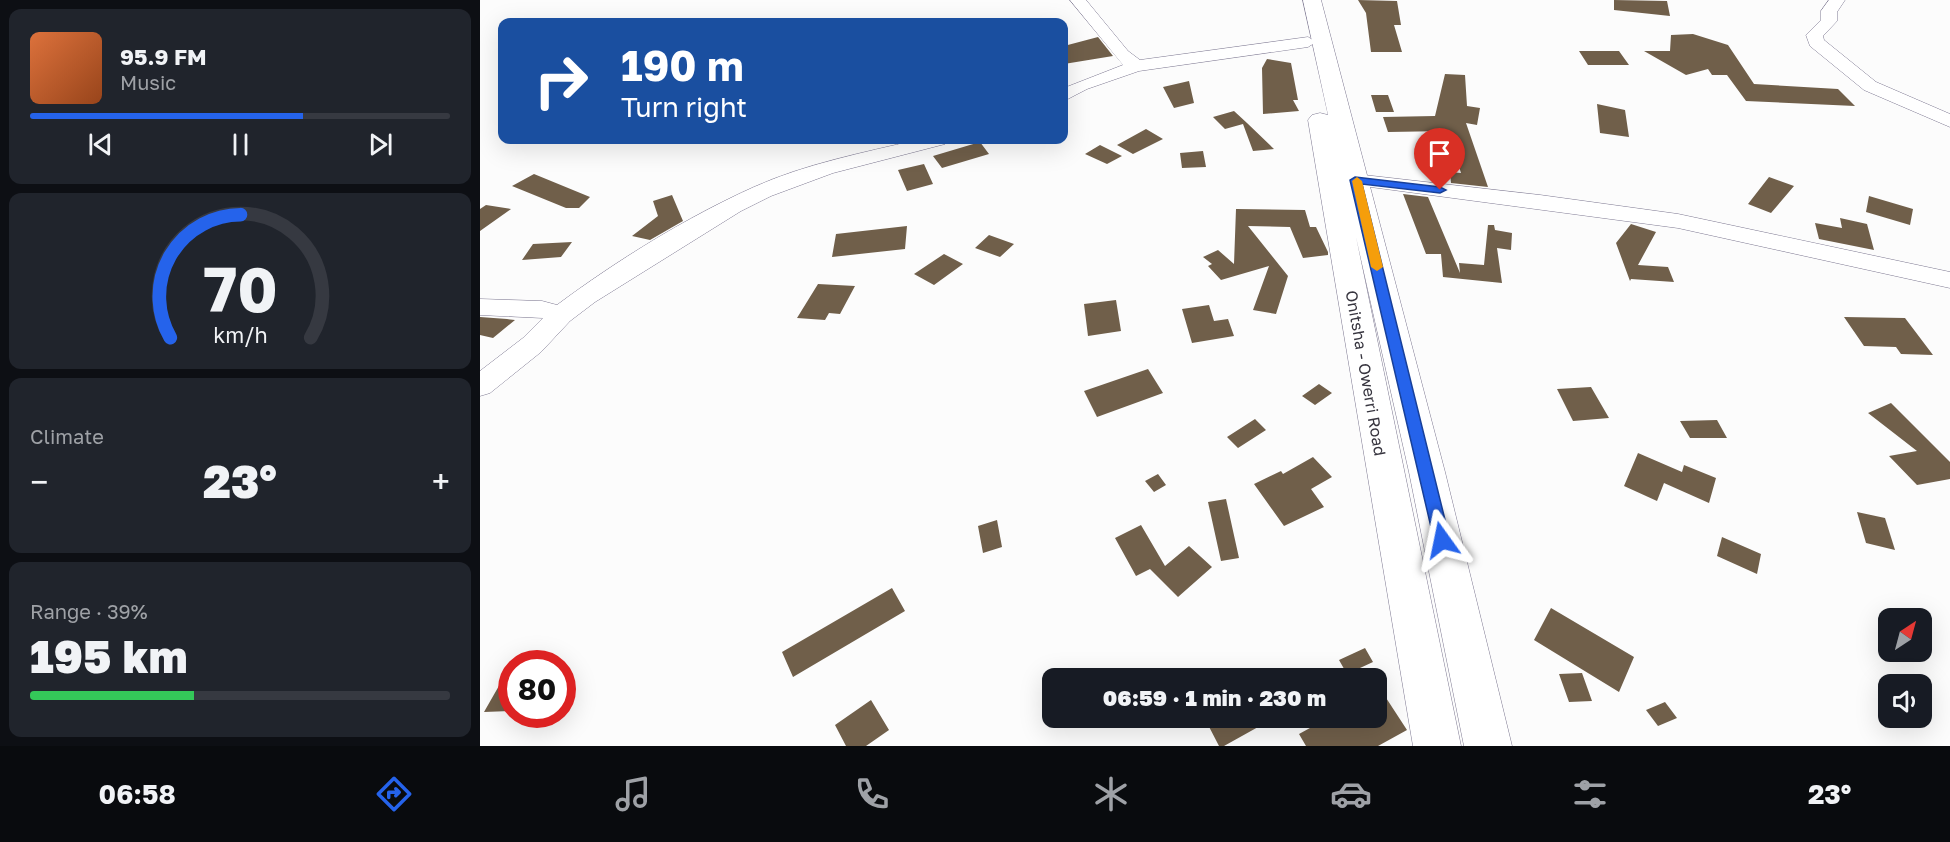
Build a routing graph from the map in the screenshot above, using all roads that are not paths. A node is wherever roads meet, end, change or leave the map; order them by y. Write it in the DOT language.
graph roads {
  1 [pos="1078,0"];
  2 [pos="1299,0"];
  3 [pos="1312,0"];
  4 [pos="1837,0"];
  5 [pos="1308,42"];
  6 [pos="1136,66"];
  7 [pos="1068,93"];
  8 [pos="1950,121"];
  9 [pos="923,144"];
  10 [pos="1355,180"];
  11 [pos="1950,280"];
  12 [pos="480,307"];
  13 [pos="561,315"];
  14 [pos="480,386"];
  15 [pos="1437,746"];
  16 [pos="1488,746"];
  1 -- 6 [label="street"];
  2 -- 5 [label="highway, Onitsha - Owerri Road"];
  3 -- 10 [label="highway, Onitsha - Owerri Road"];
  4 -- 8 [label="street"];
  5 -- 6 [label="street"];
  5 -- 15 [label="highway, Onitsha - Owerri Road"];
  6 -- 7 [label="street"];
  9 -- 13 [label="street"];
  10 -- 11 [label="street"];
  10 -- 16 [label="highway, Onitsha - Owerri Road"];
  12 -- 13 [label="street"];
  13 -- 14 [label="street"];
}
